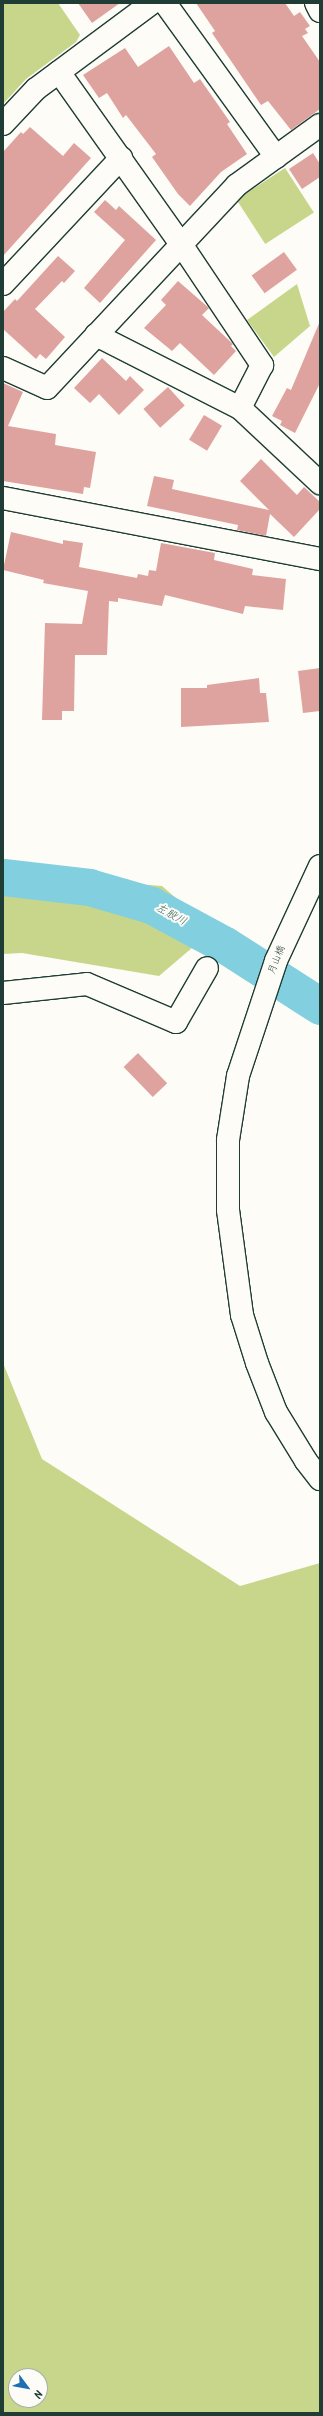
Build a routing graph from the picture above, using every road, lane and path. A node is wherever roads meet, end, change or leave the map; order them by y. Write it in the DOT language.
graph roads {
  1 [pos="152,3"];
  2 [pos="165,3"];
  3 [pos="316,3"];
  4 [pos="128,10"];
  5 [pos="320,11"];
  6 [pos="59,72"];
  7 [pos="3,124"];
  8 [pos="320,125"];
  9 [pos="276,157"];
  10 [pos="121,158"];
  11 [pos="181,244"];
  12 [pos="3,284"];
  13 [pos="96,335"];
  14 [pos="3,368"];
  15 [pos="240,408"];
  16 [pos="320,483"];
  17 [pos="3,498"];
  18 [pos="320,559"];
  19 [pos="320,866"];
  20 [pos="207,968"];
  21 [pos="3,993"];
  22 [pos="320,1479"];
  1 -- 4 [label="street"];
  2 -- 9 [label="street"];
  3 -- 5 [label="street"];
  4 -- 6 [label="street"];
  6 -- 7 [label="street"];
  6 -- 10 [label="street"];
  8 -- 9 [label="street"];
  9 -- 11 [label="street"];
  10 -- 11 [label="street"];
  10 -- 12 [label="street"];
  11 -- 13 [label="street"];
  11 -- 15 [label="street"];
  13 -- 14 [label="street"];
  13 -- 15 [label="street"];
  15 -- 16 [label="street"];
  17 -- 18 [label="street"];
  19 -- 22 [label="street, 月山橋"];
  20 -- 21 [label="street"];
}
